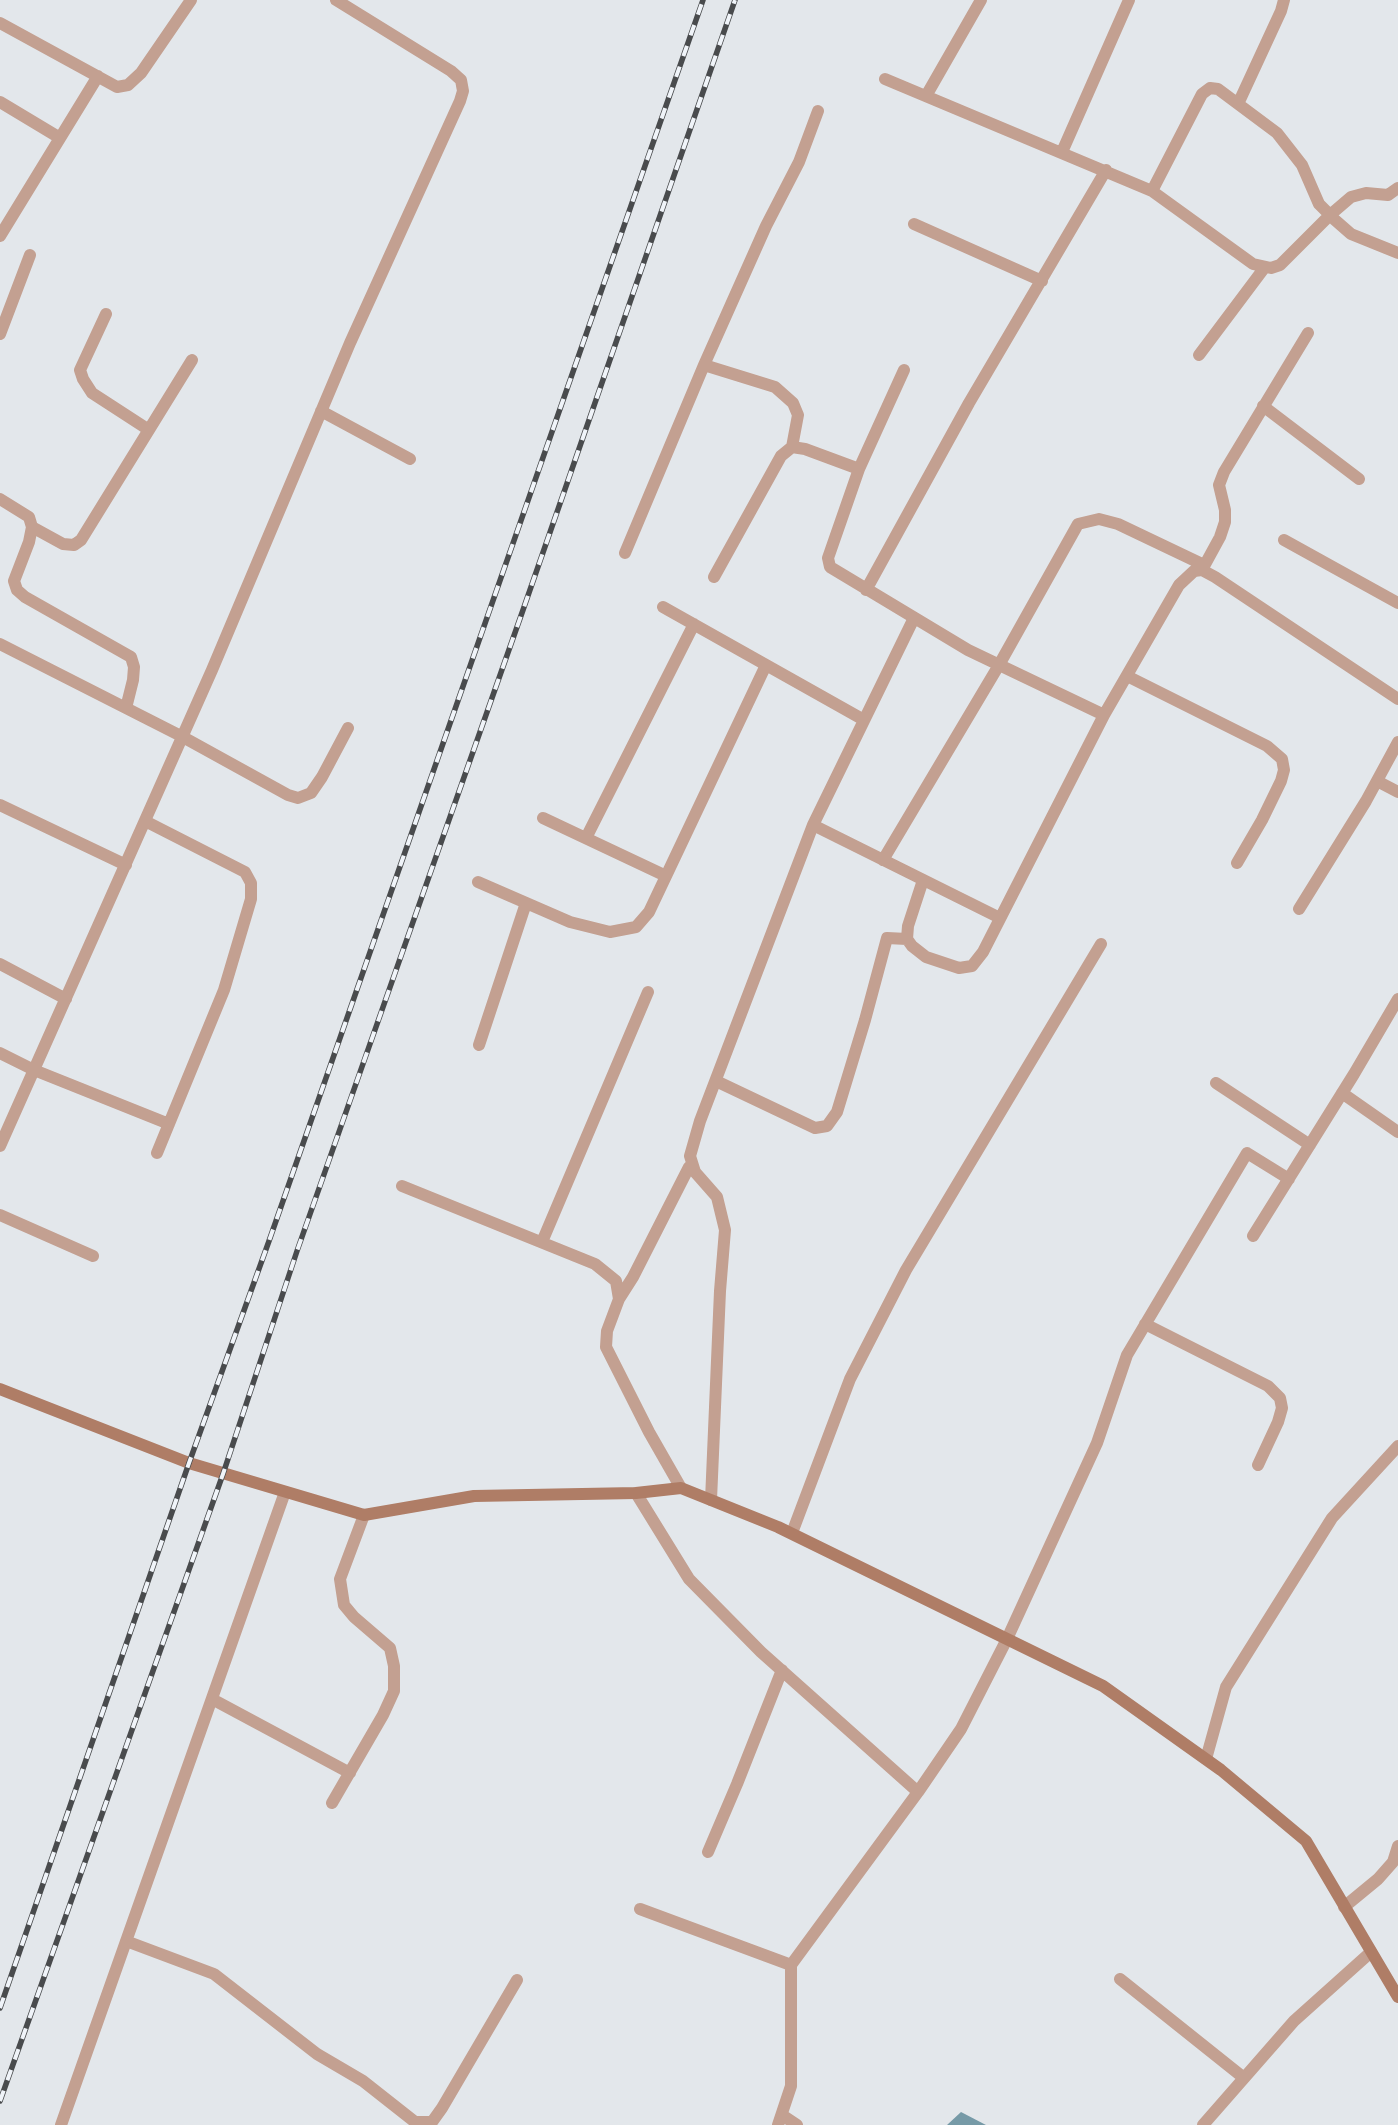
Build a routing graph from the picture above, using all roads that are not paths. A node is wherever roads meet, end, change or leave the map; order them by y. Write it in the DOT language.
graph roads {
  1 [pos="191,0"];
  2 [pos="336,0"];
  3 [pos="980,0"];
  4 [pos="1129,0"];
  5 [pos="1284,0"];
  6 [pos="0,23"];
  7 [pos="98,76"];
  8 [pos="885,78"];
  9 [pos="926,96"];
  10 [pos="0,102"];
  11 [pos="1238,104"];
  12 [pos="818,110"];
  13 [pos="60,138"];
  14 [pos="1062,152"];
  15 [pos="1106,170"];
  16 [pos="1398,188"];
  17 [pos="1152,191"];
  18 [pos="1330,215"];
  19 [pos="914,224"];
  20 [pos="0,236"];
  21 [pos="1398,253"];
  22 [pos="30,255"];
  23 [pos="1265,267"];
  24 [pos="1042,281"];
  25 [pos="4,308"];
  26 [pos="106,314"];
  27 [pos="1308,332"];
  28 [pos="0,334"];
  29 [pos="1200,356"];
  30 [pos="192,360"];
  31 [pos="704,365"];
  32 [pos="904,370"];
  33 [pos="1263,406"];
  34 [pos="321,411"];
  35 [pos="148,430"];
  36 [pos="792,447"];
  37 [pos="410,458"];
  38 [pos="859,469"];
  39 [pos="1359,479"];
  40 [pos="0,499"];
  41 [pos="32,527"];
  42 [pos="1284,540"];
  43 [pos="625,553"];
  44 [pos="1203,567"];
  45 [pos="714,577"];
  46 [pos="866,590"];
  47 [pos="1398,603"];
  48 [pos="662,607"];
  49 [pos="914,618"];
  50 [pos="694,624"];
  51 [pos="0,644"];
  52 [pos="766,665"];
  53 [pos="999,665"];
  54 [pos="1127,676"];
  55 [pos="1398,698"];
  56 [pos="126,708"];
  57 [pos="1104,715"];
  58 [pos="864,720"];
  59 [pos="348,728"];
  60 [pos="181,736"];
  61 [pos="1398,742"];
  62 [pos="1377,781"];
  63 [pos="1398,792"];
  64 [pos="0,805"];
  65 [pos="542,818"];
  66 [pos="145,821"];
  67 [pos="813,825"];
  68 [pos="586,838"];
  69 [pos="883,860"];
  70 [pos="1237,863"];
  71 [pos="126,864"];
  72 [pos="666,876"];
  73 [pos="923,880"];
  74 [pos="478,882"];
  75 [pos="526,902"];
  76 [pos="1299,909"];
  77 [pos="1000,918"];
  78 [pos="907,939"];
  79 [pos="1100,944"];
  80 [pos="0,964"];
  81 [pos="648,992"];
  82 [pos="66,999"];
  83 [pos="1398,999"];
  84 [pos="1393,1018"];
  85 [pos="479,1045"];
  86 [pos="0,1053"];
  87 [pos="34,1070"];
  88 [pos="716,1081"];
  89 [pos="1216,1084"];
  90 [pos="1342,1093"];
  91 [pos="169,1124"];
  92 [pos="1398,1132"];
  93 [pos="1310,1145"];
  94 [pos="0,1146"];
  95 [pos="157,1154"];
  96 [pos="692,1165"];
  97 [pos="1288,1179"];
  98 [pos="402,1186"];
  99 [pos="0,1215"];
  100 [pos="1252,1236"];
  101 [pos="542,1242"];
  102 [pos="93,1256"];
  103 [pos="619,1298"];
  104 [pos="1145,1324"];
  105 [pos="0,1389"];
  106 [pos="1398,1446"];
  107 [pos="1258,1465"];
  108 [pos="681,1488"];
  109 [pos="284,1492"];
  110 [pos="636,1493"];
  111 [pos="712,1500"];
  112 [pos="364,1515"];
  113 [pos="792,1534"];
  114 [pos="1007,1639"];
  115 [pos="782,1670"];
  116 [pos="212,1699"];
  117 [pos="1206,1759"];
  118 [pos="350,1773"];
  119 [pos="918,1792"];
  120 [pos="332,1803"];
  121 [pos="1398,1846"];
  122 [pos="708,1852"];
  123 [pos="1344,1906"];
  124 [pos="640,1909"];
  125 [pos="126,1941"];
  126 [pos="1371,1952"];
  127 [pos="791,1965"];
  128 [pos="1120,1979"];
  129 [pos="517,1980"];
  130 [pos="1398,1997"];
  131 [pos="1244,2078"];
  132 [pos="780,2120"];
  133 [pos="62,2125"];
  134 [pos="797,2125"];
  135 [pos="1203,2125"];
  1 -- 7 [label="street"];
  2 -- 34 [label="street"];
  3 -- 9 [label="street"];
  4 -- 14 [label="street"];
  5 -- 11 [label="street"];
  6 -- 7 [label="street"];
  7 -- 13 [label="street"];
  8 -- 9 [label="street"];
  9 -- 14 [label="street"];
  10 -- 13 [label="street"];
  11 -- 17 [label="street"];
  11 -- 18 [label="street"];
  12 -- 31 [label="street"];
  13 -- 20 [label="street"];
  14 -- 15 [label="street"];
  15 -- 17 [label="street"];
  15 -- 24 [label="street"];
  16 -- 18 [label="street"];
  17 -- 23 [label="street"];
  18 -- 21 [label="street"];
  18 -- 23 [label="street"];
  19 -- 24 [label="street"];
  22 -- 25 [label="street"];
  23 -- 29 [label="street"];
  24 -- 46 [label="street"];
  25 -- 28 [label="street"];
  26 -- 35 [label="street"];
  27 -- 33 [label="street"];
  30 -- 35 [label="street"];
  31 -- 36 [label="street"];
  31 -- 43 [label="street"];
  32 -- 38 [label="street"];
  33 -- 39 [label="street"];
  33 -- 44 [label="street"];
  34 -- 37 [label="street"];
  34 -- 60 [label="street"];
  35 -- 41 [label="street"];
  36 -- 38 [label="street"];
  36 -- 45 [label="street"];
  38 -- 46 [label="street"];
  40 -- 41 [label="street"];
  41 -- 56 [label="street"];
  42 -- 47 [label="street"];
  44 -- 53 [label="street"];
  44 -- 54 [label="street"];
  44 -- 55 [label="street"];
  46 -- 49 [label="street"];
  48 -- 50 [label="street"];
  49 -- 53 [label="street"];
  49 -- 58 [label="street"];
  50 -- 52 [label="street"];
  50 -- 68 [label="street"];
  51 -- 56 [label="street"];
  52 -- 58 [label="street"];
  52 -- 72 [label="street"];
  53 -- 57 [label="street"];
  53 -- 69 [label="street"];
  54 -- 57 [label="street"];
  54 -- 70 [label="street"];
  56 -- 60 [label="street"];
  57 -- 77 [label="street"];
  58 -- 67 [label="street"];
  59 -- 60 [label="street"];
  60 -- 66 [label="street"];
  61 -- 62 [label="street"];
  62 -- 63 [label="street"];
  62 -- 76 [label="street"];
  64 -- 71 [label="street"];
  65 -- 68 [label="street"];
  66 -- 71 [label="street"];
  66 -- 91 [label="street"];
  67 -- 69 [label="street"];
  67 -- 88 [label="street"];
  68 -- 72 [label="street"];
  69 -- 73 [label="street"];
  71 -- 82 [label="street"];
  72 -- 75 [label="street"];
  73 -- 77 [label="street"];
  73 -- 78 [label="street"];
  74 -- 75 [label="street"];
  75 -- 85 [label="street"];
  77 -- 78 [label="street"];
  78 -- 88 [label="street"];
  79 -- 113 [label="street"];
  80 -- 82 [label="street"];
  81 -- 101 [label="street"];
  82 -- 87 [label="street"];
  83 -- 84 [label="street"];
  84 -- 90 [label="street"];
  86 -- 87 [label="street"];
  87 -- 91 [label="street"];
  87 -- 94 [label="street"];
  88 -- 96 [label="street"];
  89 -- 93 [label="street"];
  90 -- 92 [label="street"];
  90 -- 93 [label="street"];
  91 -- 95 [label="street"];
  93 -- 97 [label="street"];
  96 -- 103 [label="street"];
  96 -- 111 [label="street"];
  97 -- 100 [label="street"];
  97 -- 104 [label="street"];
  98 -- 101 [label="street"];
  99 -- 102 [label="street"];
  101 -- 103 [label="street"];
  103 -- 108 [label="street"];
  104 -- 107 [label="street"];
  104 -- 114 [label="street"];
  105 -- 109 [label="main road"];
  106 -- 117 [label="street"];
  108 -- 110 [label="main road"];
  108 -- 111 [label="main road"];
  109 -- 112 [label="main road"];
  109 -- 116 [label="street"];
  110 -- 112 [label="main road"];
  110 -- 115 [label="street"];
  111 -- 113 [label="main road"];
  112 -- 118 [label="street"];
  113 -- 114 [label="main road"];
  114 -- 117 [label="main road"];
  114 -- 119 [label="street"];
  115 -- 119 [label="street"];
  115 -- 122 [label="street"];
  116 -- 118 [label="street"];
  116 -- 125 [label="street"];
  117 -- 123 [label="main road"];
  118 -- 120 [label="street"];
  119 -- 127 [label="street"];
  121 -- 123 [label="street"];
  123 -- 126 [label="main road"];
  124 -- 127 [label="street"];
  125 -- 129 [label="street"];
  125 -- 133 [label="street"];
  126 -- 130 [label="main road"];
  126 -- 131 [label="street"];
  127 -- 132 [label="street"];
  128 -- 131 [label="street"];
  131 -- 135 [label="street"];
  132 -- 134 [label="street"];
}
